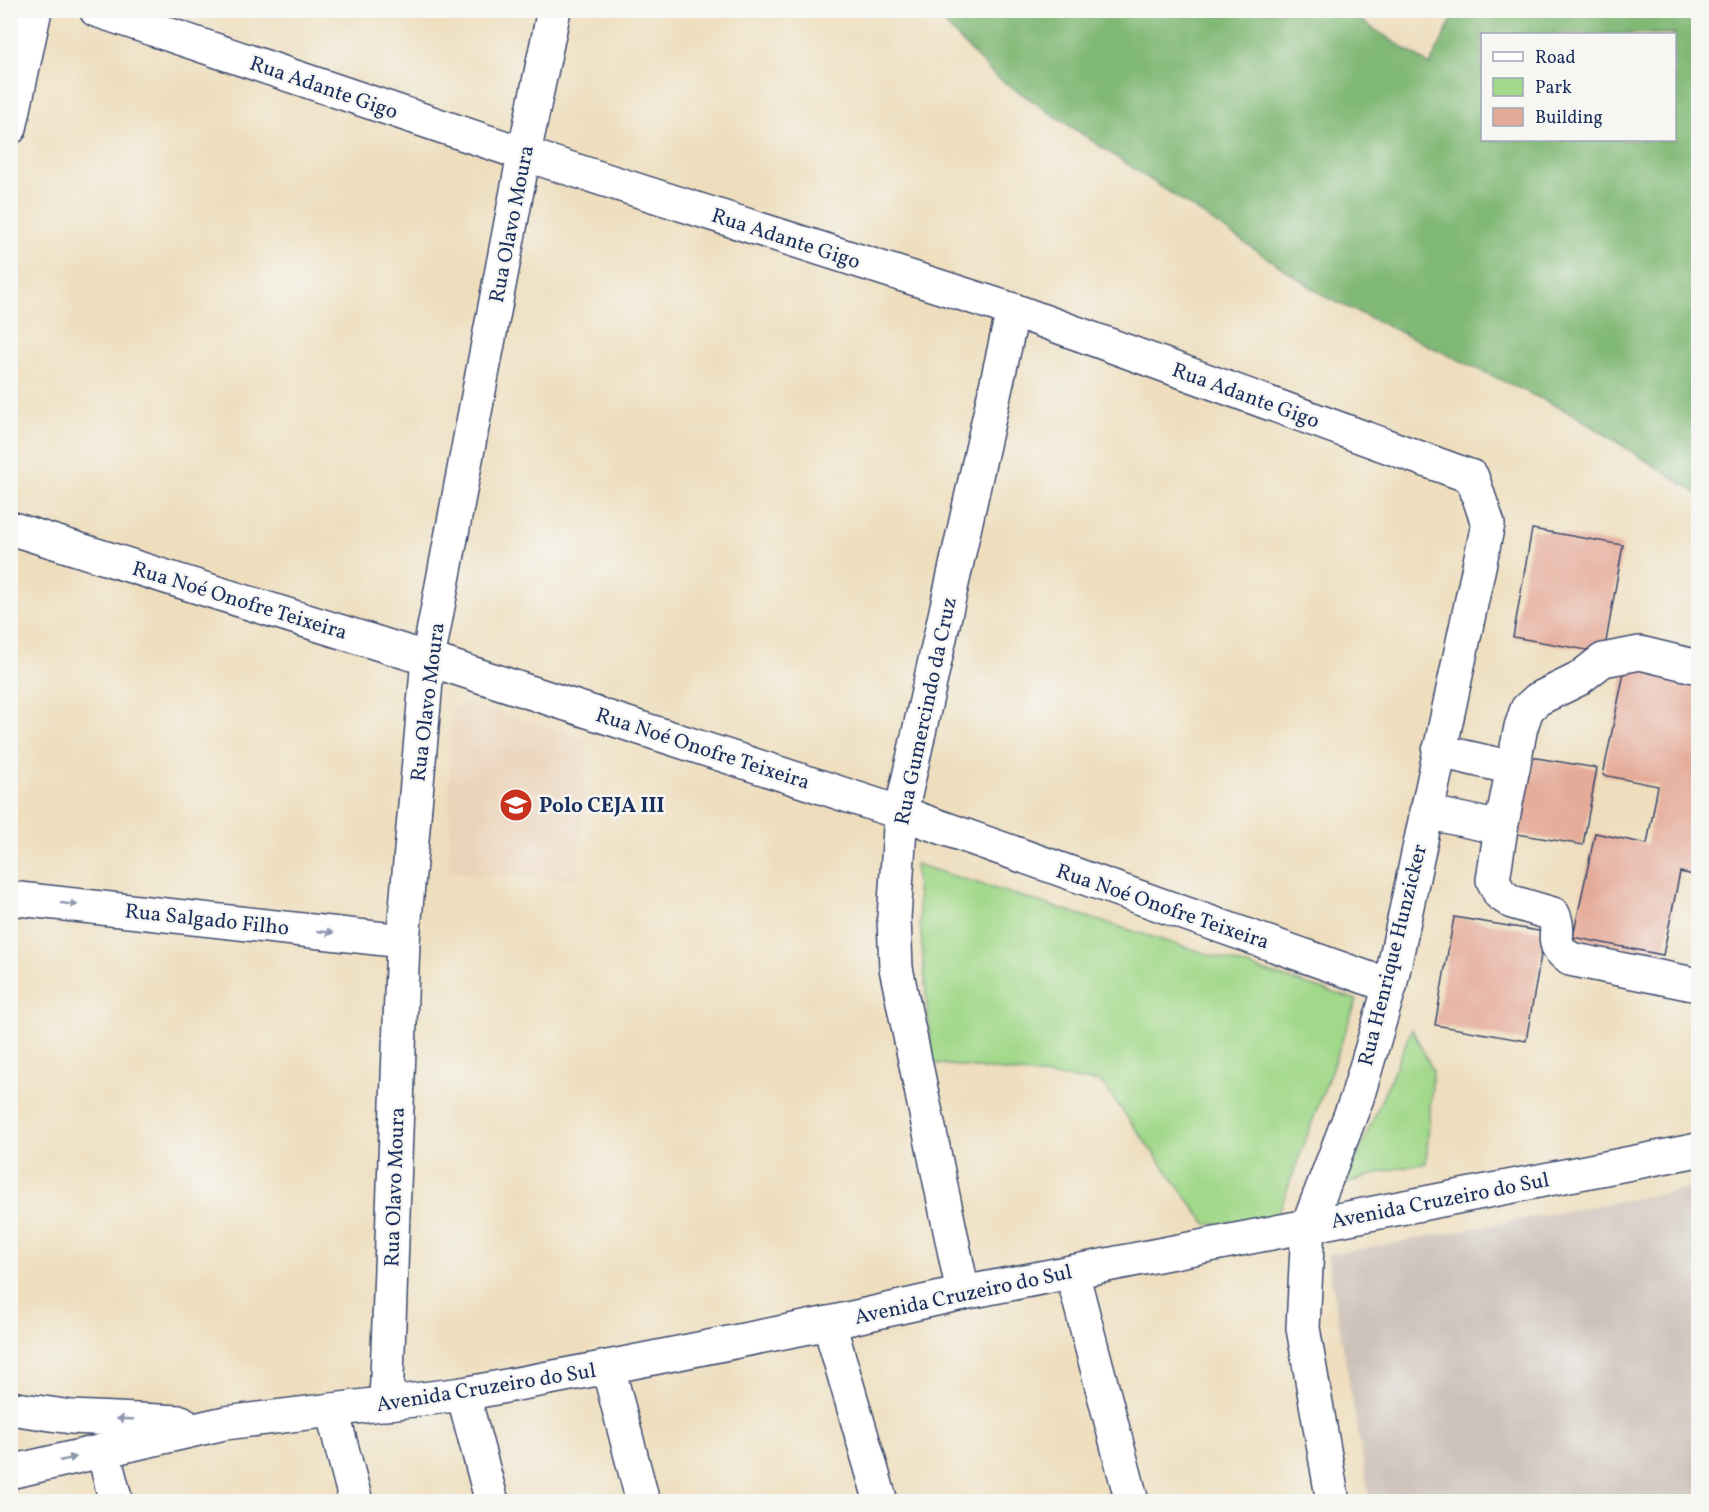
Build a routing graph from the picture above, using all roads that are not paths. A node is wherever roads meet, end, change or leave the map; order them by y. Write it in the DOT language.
graph roads {
  1 [pos="35,10"];
  2 [pos="96,10"];
  3 [pos="555,10"];
  4 [pos="10,128"];
  5 [pos="524,154"];
  6 [pos="1013,310"];
  7 [pos="1472,477"];
  8 [pos="10,528"];
  9 [pos="429,659"];
  10 [pos="1698,667"];
  11 [pos="1439,752"];
  12 [pos="1513,768"];
  13 [pos="1426,812"];
  14 [pos="901,813"];
  15 [pos="1501,828"];
  16 [pos="10,898"];
  17 [pos="403,941"];
  18 [pos="1698,985"];
  19 [pos="1390,986"];
  20 [pos="1698,1150"];
  21 [pos="1308,1226"];
  22 [pos="1072,1272"];
  23 [pos="963,1293"];
  24 [pos="829,1323"];
  25 [pos="608,1367"];
  26 [pos="463,1394"];
  27 [pos="386,1404"];
  28 [pos="10,1408"];
  29 [pos="332,1410"];
  30 [pos="225,1424"];
  31 [pos="103,1451"];
  32 [pos="10,1472"];
  33 [pos="116,1502"];
  34 [pos="356,1502"];
  35 [pos="492,1502"];
  36 [pos="643,1502"];
  37 [pos="881,1502"];
  38 [pos="1132,1502"];
  39 [pos="1333,1502"];
  1 -- 4 [label="street"];
  2 -- 5 [label="street, Rua Adante Gigo"];
  3 -- 5 [label="street, Rua Olavo Moura"];
  5 -- 6 [label="street, Rua Adante Gigo"];
  5 -- 9 [label="street, Rua Olavo Moura"];
  6 -- 7 [label="street, Rua Adante Gigo"];
  6 -- 14 [label="street, Rua Gumercindo da Cruz"];
  7 -- 11 [label="street, Rua Henrique Hunzicker"];
  8 -- 9 [label="street, Rua Noé Onofre Teixeira"];
  9 -- 14 [label="street, Rua Noé Onofre Teixeira"];
  9 -- 17 [label="street, Rua Olavo Moura"];
  10 -- 12 [label="street"];
  11 -- 12 [label="street"];
  11 -- 13 [label="street, Rua Henrique Hunzicker"];
  12 -- 15 [label="street"];
  13 -- 15 [label="street"];
  13 -- 19 [label="street, Rua Henrique Hunzicker"];
  14 -- 19 [label="street, Rua Noé Onofre Teixeira"];
  14 -- 23 [label="street, Rua Gumercindo da Cruz"];
  15 -- 18 [label="street"];
  16 -- 17 [label="street, Rua Salgado Filho, one-way"];
  17 -- 27 [label="street, Rua Olavo Moura"];
  19 -- 21 [label="street, Rua Henrique Hunzicker"];
  20 -- 21 [label="street, Avenida Cruzeiro do Sul"];
  21 -- 22 [label="street, Avenida Cruzeiro do Sul"];
  21 -- 39 [label="street, Rua Henrique Hunzicker"];
  22 -- 23 [label="street, Avenida Cruzeiro do Sul"];
  22 -- 38 [label="street"];
  23 -- 24 [label="street, Avenida Cruzeiro do Sul"];
  24 -- 25 [label="street, Avenida Cruzeiro do Sul"];
  24 -- 37 [label="street"];
  25 -- 26 [label="street, Avenida Cruzeiro do Sul"];
  25 -- 36 [label="street"];
  26 -- 27 [label="street, Avenida Cruzeiro do Sul"];
  26 -- 35 [label="street"];
  27 -- 29 [label="street, Avenida Cruzeiro do Sul"];
  30 -- 28 [label="street, Avenida Cruzeiro do Sul, one-way"];
  29 -- 30 [label="street, Avenida Cruzeiro do Sul"];
  29 -- 34 [label="street"];
  30 -- 31 [label="street, Avenida Cruzeiro do Sul"];
  32 -- 31 [label="street, Avenida Cruzeiro do Sul, one-way"];
  31 -- 33 [label="street"];
}
